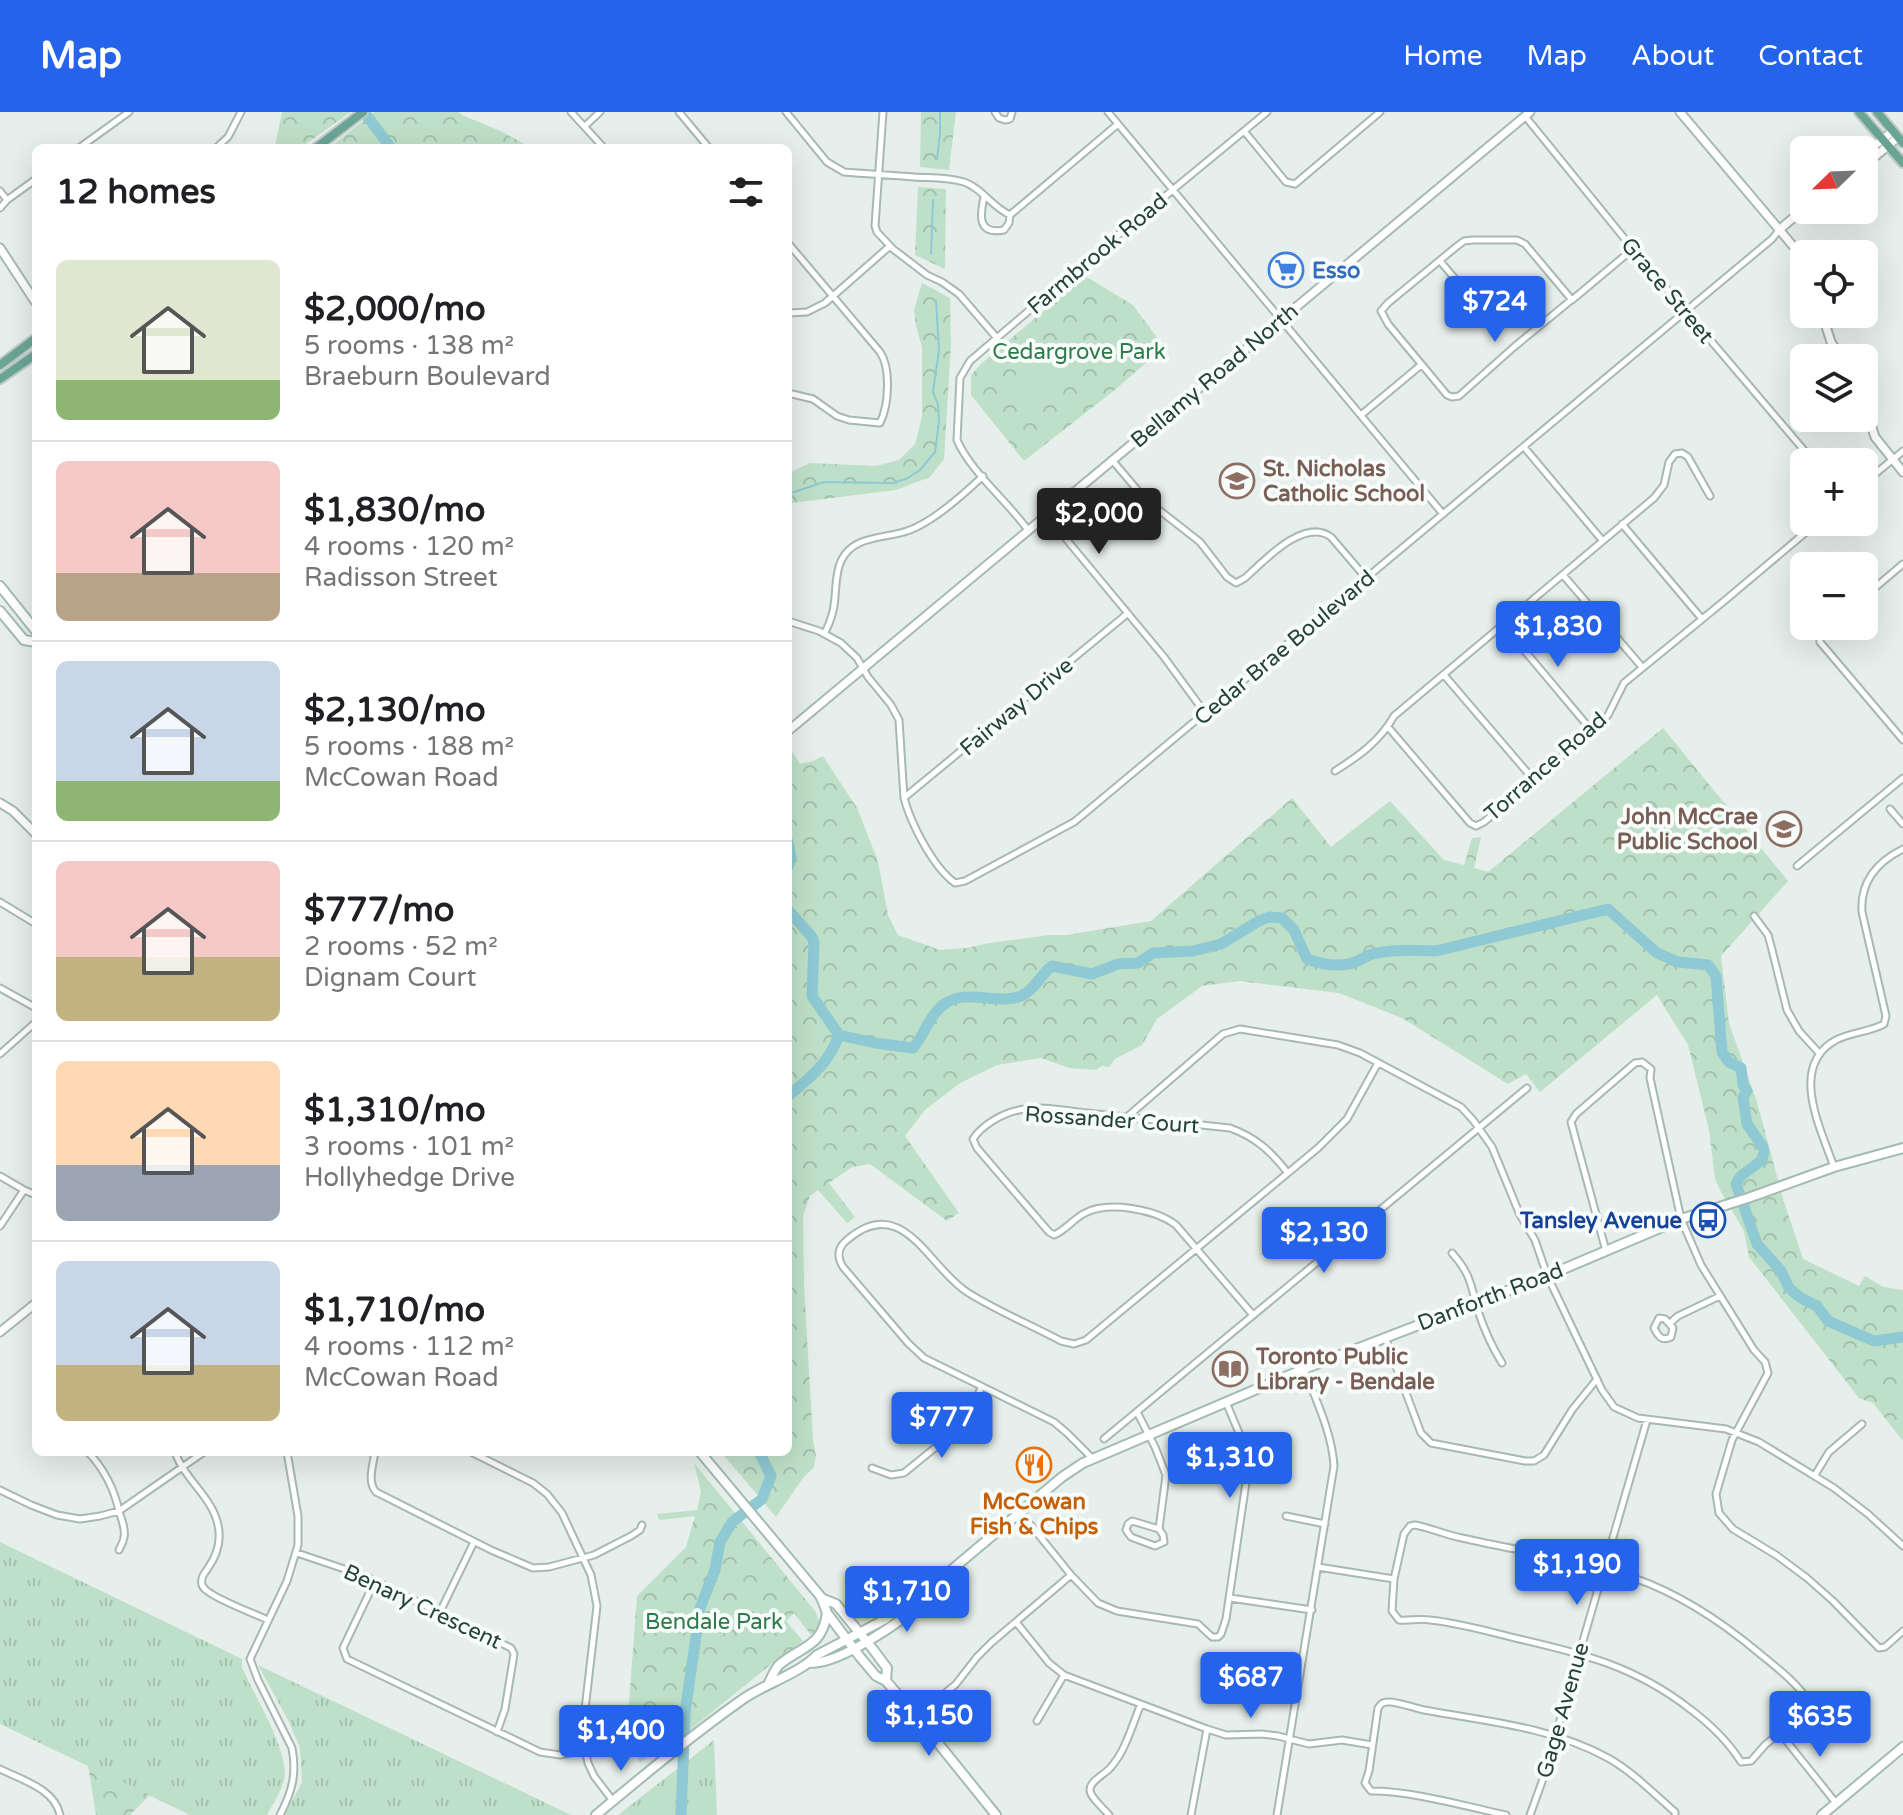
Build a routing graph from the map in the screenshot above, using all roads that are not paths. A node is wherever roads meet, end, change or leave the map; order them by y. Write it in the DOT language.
graph roads {
  1 [pos="129,112"];
  2 [pos="241,112"];
  3 [pos="363,112"];
  4 [pos="571,112"];
  5 [pos="600,112"];
  6 [pos="679,112"];
  7 [pos="786,112"];
  8 [pos="883,112"];
  9 [pos="995,112"];
  10 [pos="1012,112"];
  11 [pos="1108,112"];
  12 [pos="1267,112"];
  13 [pos="1380,112"];
  14 [pos="1680,112"];
  15 [pos="1859,112"];
  16 [pos="1877,112"];
  17 [pos="1528,114"];
  18 [pos="1118,124"];
  19 [pos="585,126"];
  20 [pos="1244,131"];
  21 [pos="1898,137"];
  22 [pos="1885,142"];
  23 [pos="85,144"];
  24 [pos="220,144"];
  25 [pos="321,144"];
  26 [pos="601,144"];
  27 [pos="706,144"];
  28 [pos="1878,146"];
  29 [pos="1878,150"];
  30 [pos="1903,163"];
  31 [pos="879,174"];
  32 [pos="32,182"];
  33 [pos="1174,190"];
  34 [pos="0,191"];
  35 [pos="984,197"];
  36 [pos="7,200"];
  37 [pos="0,208"];
  38 [pos="1010,215"];
  39 [pos="1790,221"];
  40 [pos="1780,229"];
  41 [pos="1790,242"];
  42 [pos="890,246"];
  43 [pos="0,248"];
  44 [pos="792,248"];
  45 [pos="1633,249"];
  46 [pos="1440,261"];
  47 [pos="1462,287"];
  48 [pos="833,296"];
  49 [pos="32,297"];
  50 [pos="1572,300"];
  51 [pos="1686,311"];
  52 [pos="792,313"];
  53 [pos="1281,319"];
  54 [pos="996,337"];
  55 [pos="32,341"];
  56 [pos="32,357"];
  57 [pos="0,365"];
  58 [pos="1421,365"];
  59 [pos="0,379"];
  60 [pos="792,394"];
  61 [pos="1360,415"];
  62 [pos="1873,432"];
  63 [pos="1524,447"];
  64 [pos="1802,448"];
  65 [pos="1903,451"];
  66 [pos="1893,459"];
  67 [pos="1112,460"];
  68 [pos="1878,471"];
  69 [pos="1903,472"];
  70 [pos="983,476"];
  71 [pos="1710,496"];
  72 [pos="1443,514"];
  73 [pos="1047,516"];
  74 [pos="1622,524"];
  75 [pos="1029,531"];
  76 [pos="1801,536"];
  77 [pos="1602,540"];
  78 [pos="1903,564"];
  79 [pos="1563,575"];
  80 [pos="1366,578"];
  81 [pos="1878,585"];
  82 [pos="0,586"];
  83 [pos="0,611"];
  84 [pos="1127,614"];
  85 [pos="1702,619"];
  86 [pos="792,622"];
  87 [pos="1503,625"];
  88 [pos="32,626"];
  89 [pos="824,634"];
  90 [pos="1820,640"];
  91 [pos="32,641"];
  92 [pos="1642,667"];
  93 [pos="863,670"];
  94 [pos="1444,675"];
  95 [pos="1205,713"];
  96 [pos="1388,727"];
  97 [pos="792,728"];
  98 [pos="1592,731"];
  99 [pos="1903,740"];
  100 [pos="1335,771"];
  101 [pos="1903,778"];
  102 [pos="1533,779"];
  103 [pos="904,798"];
  104 [pos="0,803"];
  105 [pos="1890,809"];
  106 [pos="1903,824"];
  107 [pos="32,830"];
  108 [pos="1903,849"];
  109 [pos="1797,866"];
  110 [pos="0,902"];
  111 [pos="1754,916"];
  112 [pos="32,922"];
  113 [pos="0,988"];
  114 [pos="32,1006"];
  115 [pos="32,1026"];
  116 [pos="0,1054"];
  117 [pos="1820,1054"];
  118 [pos="1378,1063"];
  119 [pos="1527,1088"];
  120 [pos="1127,1117"];
  121 [pos="1478,1128"];
  122 [pos="1903,1148"];
  123 [pos="1834,1167"];
  124 [pos="1287,1172"];
  125 [pos="0,1176"];
  126 [pos="24,1190"];
  127 [pos="32,1193"];
  128 [pos="1681,1219"];
  129 [pos="0,1226"];
  130 [pos="1196,1248"];
  131 [pos="1606,1251"];
  132 [pos="1452,1253"];
  133 [pos="1547,1275"];
  134 [pos="1720,1296"];
  135 [pos="1476,1301"];
  136 [pos="32,1306"];
  137 [pos="1253,1315"];
  138 [pos="1670,1323"];
  139 [pos="0,1332"];
  140 [pos="1385,1337"];
  141 [pos="1502,1363"];
  142 [pos="1304,1369"];
  143 [pos="1597,1379"];
  144 [pos="981,1388"];
  145 [pos="1226,1402"];
  146 [pos="1137,1412"];
  147 [pos="1647,1420"];
  148 [pos="1862,1424"];
  149 [pos="1737,1432"];
  150 [pos="1149,1434"];
  151 [pos="1104,1439"];
  152 [pos="92,1456"];
  153 [pos="177,1456"];
  154 [pos="198,1456"];
  155 [pos="288,1456"];
  156 [pos="374,1456"];
  157 [pos="479,1456"];
  158 [pos="703,1456"];
  159 [pos="1087,1461"];
  160 [pos="181,1467"];
  161 [pos="872,1468"];
  162 [pos="1815,1475"];
  163 [pos="0,1490"];
  164 [pos="119,1511"];
  165 [pos="1020,1512"];
  166 [pos="1286,1516"];
  167 [pos="1325,1524"];
  168 [pos="642,1525"];
  169 [pos="1159,1529"];
  170 [pos="474,1542"];
  171 [pos="1903,1546"];
  172 [pos="119,1550"];
  173 [pos="297,1553"];
  174 [pos="584,1558"];
  175 [pos="1318,1567"];
  176 [pos="1604,1569"];
  177 [pos="1071,1575"];
  178 [pos="1394,1579"];
  179 [pos="375,1581"];
  180 [pos="821,1597"];
  181 [pos="1229,1597"];
  182 [pos="1312,1610"];
  183 [pos="440,1612"];
  184 [pos="827,1613"];
  185 [pos="268,1620"];
  186 [pos="1016,1622"];
  187 [pos="1903,1631"];
  188 [pos="864,1637"];
  189 [pos="847,1640"];
  190 [pos="853,1648"];
  191 [pos="1579,1653"];
  192 [pos="810,1663"];
  193 [pos="1064,1675"];
  194 [pos="886,1681"];
  195 [pos="769,1683"];
  196 [pos="1141,1704"];
  197 [pos="917,1717"];
  198 [pos="1037,1721"];
  199 [pos="1207,1729"];
  200 [pos="497,1732"];
  201 [pos="1780,1733"];
  202 [pos="1555,1736"];
  203 [pos="1288,1739"];
  204 [pos="1372,1745"];
  205 [pos="1903,1747"];
  206 [pos="584,1750"];
  207 [pos="0,1769"];
  208 [pos="613,1801"];
  209 [pos="1836,1803"];
  210 [pos="60,1815"];
  211 [pos="280,1815"];
  212 [pos="596,1815"];
  213 [pos="996,1815"];
  214 [pos="1109,1815"];
  215 [pos="1191,1815"];
  216 [pos="1277,1815"];
  217 [pos="1506,1815"];
  218 [pos="1530,1815"];
  219 [pos="1675,1815"];
  220 [pos="1822,1815"];
  1 -- 23 [label="street"];
  2 -- 24 [label="street"];
  3 -- 25 [label="main road"];
  4 -- 19 [label="street"];
  5 -- 19 [label="street"];
  6 -- 27 [label="street"];
  7 -- 31 [label="street"];
  8 -- 31 [label="street"];
  9 -- 10 [label="street"];
  11 -- 18 [label="street"];
  12 -- 20 [label="street, Farmbrook Road"];
  13 -- 20 [label="street"];
  14 -- 40 [label="street"];
  15 -- 22 [label="main road"];
  16 -- 21 [label="main road"];
  17 -- 45 [label="street, Grace Street"];
  17 -- 53 [label="street, Bellamy Road North"];
  18 -- 33 [label="street"];
  18 -- 38 [label="street"];
  19 -- 26 [label="street"];
  20 -- 33 [label="street, Farmbrook Road"];
  21 -- 22 [label="street"];
  22 -- 28 [label="street"];
  22 -- 29 [label="street"];
  22 -- 30 [label="main road"];
  31 -- 35 [label="street"];
  31 -- 42 [label="street"];
  32 -- 36 [label="street"];
  33 -- 53 [label="street"];
  33 -- 54 [label="street, Farmbrook Road"];
  34 -- 36 [label="street"];
  35 -- 38 [label="street"];
  35 -- 38 [label="street"];
  36 -- 37 [label="street"];
  39 -- 40 [label="street"];
  40 -- 41 [label="street"];
  40 -- 51 [label="street, Cedar Brae Boulevard"];
  42 -- 48 [label="street"];
  42 -- 54 [label="street"];
  43 -- 49 [label="street"];
  44 -- 48 [label="street"];
  45 -- 50 [label="street"];
  45 -- 51 [label="street, Grace Street"];
  46 -- 47 [label="street"];
  46 -- 50 [label="street"];
  46 -- 58 [label="street"];
  48 -- 52 [label="street"];
  48 -- 60 [label="street"];
  50 -- 58 [label="street"];
  51 -- 63 [label="street, Cedar Brae Boulevard"];
  51 -- 64 [label="street, Grace Street"];
  53 -- 61 [label="street"];
  53 -- 67 [label="street, Bellamy Road North"];
  54 -- 70 [label="street, Farmbrook Road"];
  55 -- 57 [label="main road"];
  56 -- 59 [label="main road"];
  58 -- 61 [label="street"];
  61 -- 72 [label="street"];
  62 -- 66 [label="street"];
  63 -- 72 [label="street, Cedar Brae Boulevard"];
  63 -- 77 [label="street"];
  65 -- 66 [label="street"];
  66 -- 68 [label="street"];
  66 -- 69 [label="street"];
  67 -- 73 [label="street, Bellamy Road North"];
  67 -- 80 [label="street"];
  70 -- 75 [label="street, Farmbrook Road"];
  70 -- 89 [label="street"];
  71 -- 74 [label="street"];
  72 -- 80 [label="street, Cedar Brae Boulevard"];
  73 -- 75 [label="street, Bellamy Road North"];
  73 -- 84 [label="street"];
  74 -- 77 [label="street"];
  74 -- 85 [label="street"];
  75 -- 93 [label="street, Bellamy Road North"];
  76 -- 85 [label="street, Torrance Road"];
  77 -- 79 [label="street"];
  78 -- 81 [label="street"];
  79 -- 87 [label="street"];
  79 -- 92 [label="street"];
  80 -- 95 [label="street, Cedar Brae Boulevard"];
  82 -- 88 [label="main road"];
  83 -- 91 [label="main road"];
  84 -- 95 [label="street"];
  84 -- 103 [label="street, Fairway Drive"];
  85 -- 92 [label="street, Torrance Road"];
  86 -- 89 [label="street, Cedar Brae Boulevard"];
  87 -- 94 [label="street"];
  87 -- 98 [label="street"];
  89 -- 93 [label="street, Cedar Brae Boulevard"];
  90 -- 99 [label="street"];
  92 -- 98 [label="street, Torrance Road"];
  93 -- 97 [label="street, Bellamy Road North"];
  93 -- 103 [label="street, Cedar Brae Boulevard"];
  94 -- 96 [label="street"];
  94 -- 102 [label="street"];
  95 -- 103 [label="street, Cedar Brae Boulevard"];
  96 -- 100 [label="street"];
  96 -- 102 [label="street, Torrance Road"];
  98 -- 102 [label="street, Torrance Road"];
  101 -- 109 [label="street"];
  104 -- 107 [label="street"];
  105 -- 106 [label="street"];
  108 -- 117 [label="street"];
  110 -- 112 [label="street"];
  111 -- 117 [label="street"];
  113 -- 114 [label="street"];
  115 -- 116 [label="street"];
  117 -- 123 [label="street"];
  118 -- 120 [label="street"];
  118 -- 121 [label="street"];
  118 -- 124 [label="street"];
  119 -- 121 [label="street"];
  120 -- 124 [label="street, Rossander Court"];
  120 -- 130 [label="street, Rossander Court"];
  121 -- 133 [label="street"];
  121 -- 137 [label="street"];
  122 -- 123 [label="main road, Danforth Road"];
  123 -- 128 [label="main road, Danforth Road"];
  124 -- 130 [label="street"];
  125 -- 126 [label="street"];
  126 -- 127 [label="street"];
  126 -- 129 [label="street"];
  128 -- 131 [label="main road, Danforth Road"];
  128 -- 131 [label="street"];
  128 -- 134 [label="street"];
  130 -- 137 [label="street, Rossander Court"];
  130 -- 144 [label="street"];
  131 -- 133 [label="main road, Danforth Road"];
  132 -- 135 [label="street"];
  133 -- 135 [label="main road, Danforth Road"];
  133 -- 143 [label="street"];
  134 -- 138 [label="street"];
  134 -- 149 [label="street"];
  135 -- 140 [label="main road, Danforth Road"];
  135 -- 141 [label="street"];
  136 -- 139 [label="street"];
  137 -- 146 [label="street"];
  138 -- 138 [label="street"];
  140 -- 142 [label="main road, Danforth Road"];
  140 -- 143 [label="street"];
  142 -- 145 [label="main road, Danforth Road"];
  142 -- 167 [label="street"];
  143 -- 147 [label="street"];
  144 -- 159 [label="street"];
  144 -- 161 [label="street"];
  145 -- 150 [label="main road, Danforth Road"];
  145 -- 181 [label="street"];
  146 -- 150 [label="street"];
  146 -- 151 [label="street"];
  147 -- 149 [label="street"];
  147 -- 176 [label="street, Gage Avenue"];
  148 -- 162 [label="street"];
  149 -- 162 [label="street"];
  149 -- 187 [label="street"];
  150 -- 159 [label="main road, Danforth Road"];
  150 -- 169 [label="street"];
  152 -- 164 [label="street"];
  153 -- 160 [label="street"];
  154 -- 160 [label="street"];
  155 -- 173 [label="street"];
  156 -- 170 [label="street"];
  157 -- 174 [label="street"];
  158 -- 180 [label="main road"];
  159 -- 165 [label="main road, Danforth Road"];
  160 -- 164 [label="street"];
  160 -- 185 [label="street"];
  162 -- 171 [label="street"];
  163 -- 164 [label="street"];
  164 -- 172 [label="street"];
  165 -- 177 [label="street"];
  165 -- 188 [label="main road, Danforth Road"];
  166 -- 167 [label="street"];
  167 -- 175 [label="street"];
  168 -- 174 [label="street"];
  169 -- 169 [label="street"];
  170 -- 174 [label="street"];
  170 -- 183 [label="street"];
  173 -- 179 [label="street, Benary Crescent"];
  173 -- 185 [label="street"];
  174 -- 206 [label="street"];
  175 -- 178 [label="street"];
  175 -- 182 [label="street"];
  176 -- 178 [label="street"];
  176 -- 191 [label="street, Gage Avenue"];
  176 -- 201 [label="street"];
  177 -- 181 [label="street"];
  177 -- 186 [label="street"];
  178 -- 191 [label="street"];
  179 -- 183 [label="street, Benary Crescent"];
  179 -- 200 [label="street"];
  180 -- 184 [label="main road"];
  180 -- 188 [label="main road"];
  181 -- 182 [label="street"];
  182 -- 203 [label="street"];
  183 -- 200 [label="street, Benary Crescent"];
  184 -- 189 [label="main road"];
  184 -- 195 [label="main road"];
  185 -- 211 [label="street"];
  186 -- 193 [label="street"];
  186 -- 197 [label="street"];
  188 -- 189 [label="main road"];
  188 -- 190 [label="main road"];
  188 -- 194 [label="main road"];
  189 -- 190 [label="main road"];
  189 -- 192 [label="main road"];
  190 -- 192 [label="main road"];
  190 -- 194 [label="main road"];
  191 -- 201 [label="street"];
  191 -- 202 [label="street, Gage Avenue"];
  192 -- 195 [label="main road"];
  193 -- 196 [label="street"];
  193 -- 198 [label="street"];
  194 -- 197 [label="main road"];
  195 -- 208 [label="main road"];
  196 -- 199 [label="street"];
  196 -- 214 [label="street"];
  197 -- 213 [label="main road"];
  199 -- 203 [label="street"];
  199 -- 215 [label="street"];
  200 -- 206 [label="street"];
  201 -- 209 [label="street"];
  202 -- 204 [label="street"];
  202 -- 218 [label="street, Gage Avenue"];
  202 -- 219 [label="street"];
  203 -- 204 [label="street"];
  203 -- 216 [label="street"];
  204 -- 217 [label="street"];
  205 -- 209 [label="main road"];
  206 -- 208 [label="street"];
  207 -- 210 [label="street"];
  208 -- 212 [label="main road"];
  209 -- 220 [label="main road"];
}
